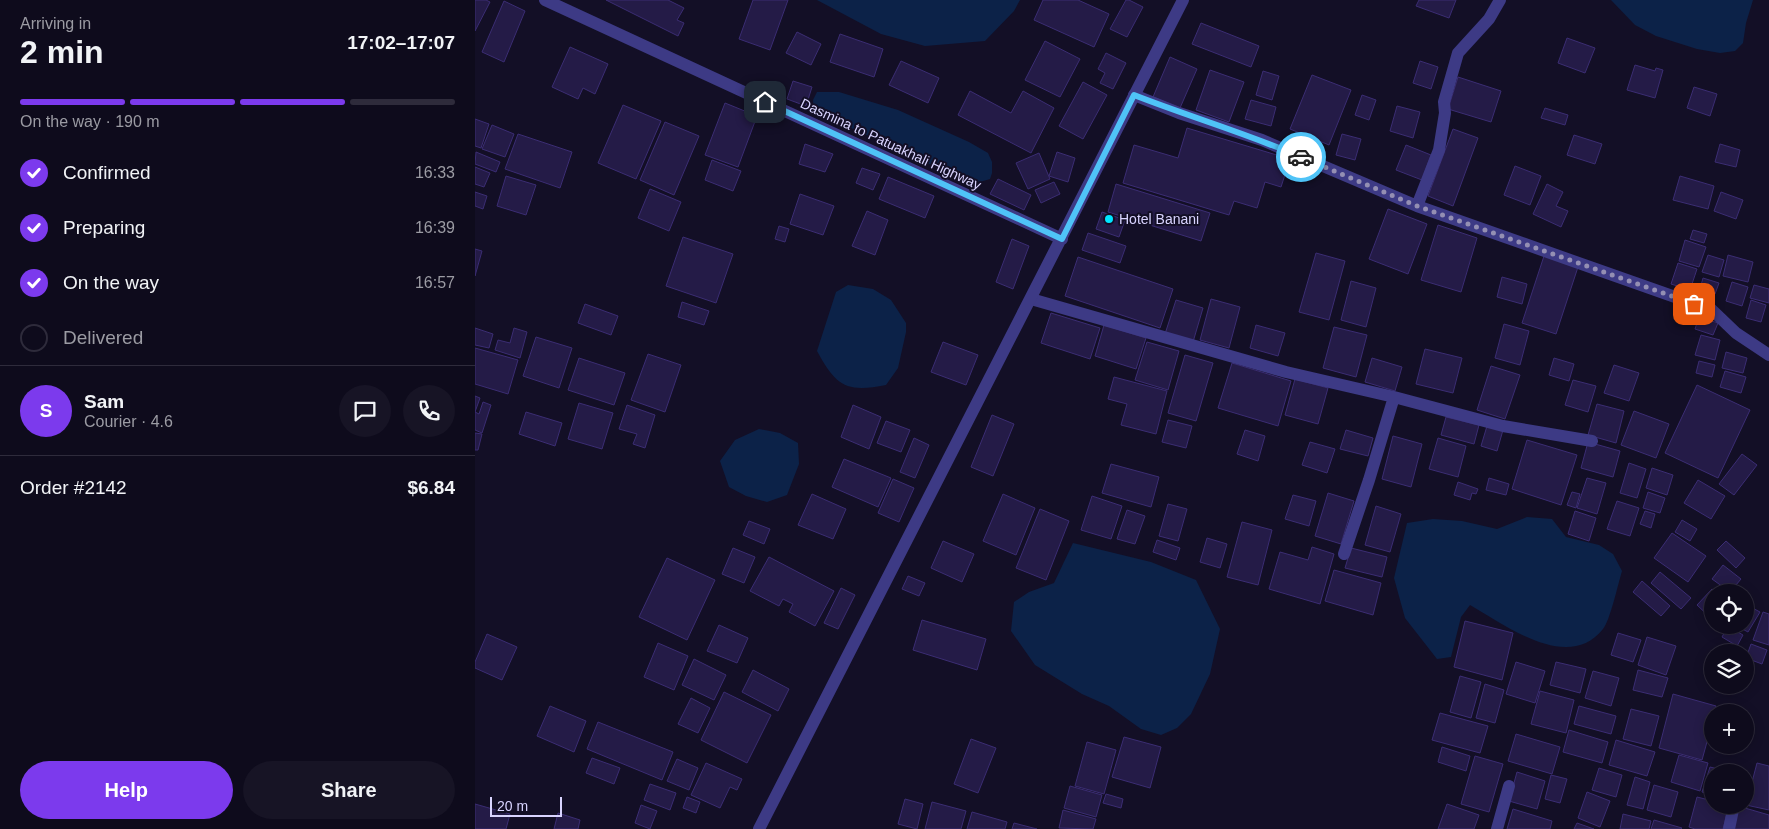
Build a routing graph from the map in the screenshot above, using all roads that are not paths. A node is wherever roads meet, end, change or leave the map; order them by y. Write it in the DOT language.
graph roads {
  1 [pos="545,0"];
  2 [pos="1183,0"];
  3 [pos="1500,0"];
  4 [pos="1134,95"];
  5 [pos="1417,206"];
  6 [pos="1062,239"];
  7 [pos="1031,299"];
  8 [pos="1769,356"];
  9 [pos="1394,397"];
  10 [pos="1592,441"];
  11 [pos="1343,554"];
  12 [pos="1509,786"];
  13 [pos="1732,814"];
  14 [pos="759,829"];
  15 [pos="1497,829"];
  16 [pos="1729,829"];
  1 -- 6 [label="street, Dasmina to Patuakhali Highway"];
  2 -- 4 [label="street"];
  3 -- 5 [label="street"];
  4 -- 5 [label="street"];
  4 -- 6 [label="street"];
  5 -- 8 [label="street"];
  6 -- 7 [label="street"];
  7 -- 9 [label="street"];
  7 -- 14 [label="street"];
  9 -- 10 [label="street"];
  9 -- 11 [label="street"];
  12 -- 15 [label="street"];
  13 -- 16 [label="street"];
}
